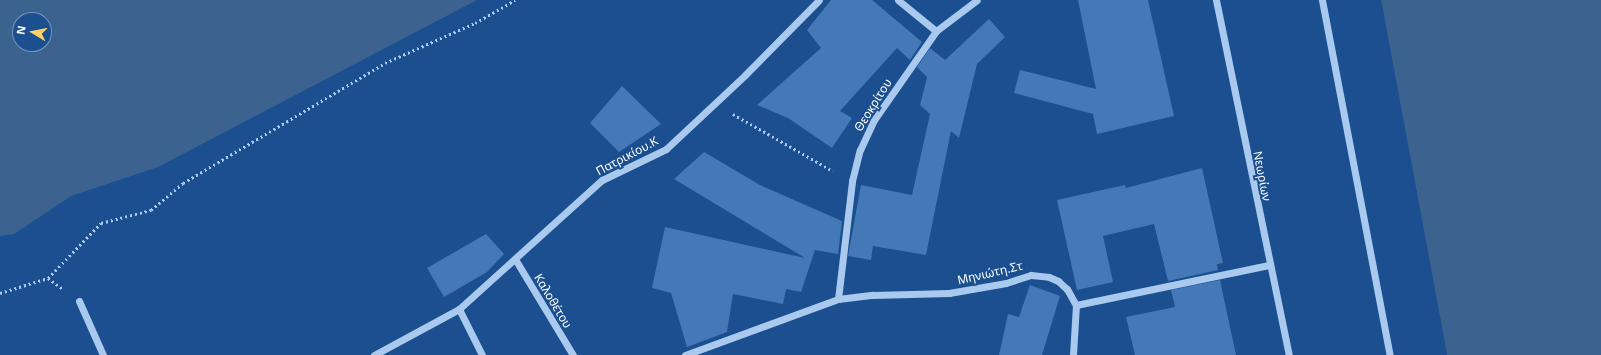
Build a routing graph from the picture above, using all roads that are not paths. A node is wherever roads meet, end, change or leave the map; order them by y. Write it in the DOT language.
graph roads {
  1 [pos="819,0"];
  2 [pos="898,0"];
  3 [pos="977,0"];
  4 [pos="1216,0"];
  5 [pos="1322,0"];
  6 [pos="936,31"];
  7 [pos="515,259"];
  8 [pos="1269,265"];
  9 [pos="838,299"];
  10 [pos="79,301"];
  11 [pos="1076,305"];
  12 [pos="459,309"];
  13 [pos="104,355"];
  14 [pos="374,355"];
  15 [pos="482,355"];
  16 [pos="573,355"];
  17 [pos="685,355"];
  18 [pos="1073,355"];
  19 [pos="1289,355"];
  20 [pos="1390,355"];
  1 -- 7 [label="street, Πατρικίου.Κ"];
  2 -- 6 [label="street"];
  3 -- 6 [label="street, Θεοκρίτου"];
  4 -- 8 [label="street, Νεωρίων"];
  5 -- 20 [label="street"];
  6 -- 9 [label="street, Θεοκρίτου"];
  7 -- 12 [label="street, Πατρικίου.Κ"];
  7 -- 16 [label="street, Καλοθέτου"];
  8 -- 11 [label="street"];
  8 -- 19 [label="street, Νεωρίων"];
  9 -- 11 [label="street, Μηνιώτη.Στ"];
  9 -- 17 [label="street, Μηνιώτη.Στ"];
  10 -- 13 [label="street"];
  11 -- 18 [label="street"];
  12 -- 14 [label="street, Πατρικίου.Κ"];
  12 -- 15 [label="street"];
}
